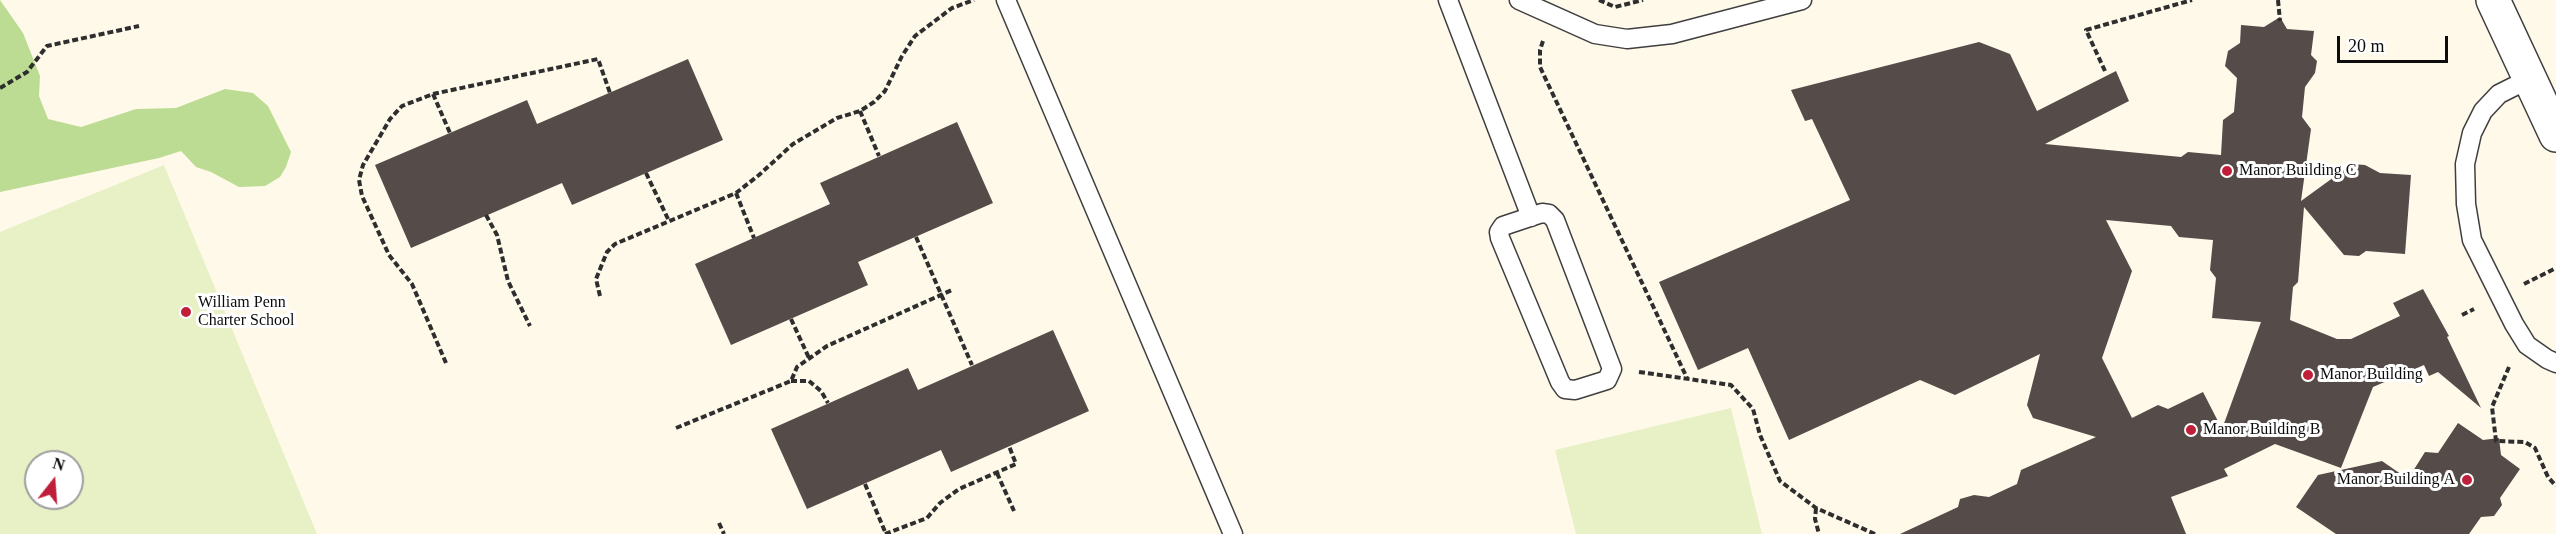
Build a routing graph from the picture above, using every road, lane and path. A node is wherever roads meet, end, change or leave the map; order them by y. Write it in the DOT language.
graph roads {
  1 [pos="974,0"];
  2 [pos="1006,0"];
  3 [pos="1448,0"];
  4 [pos="1519,0"];
  5 [pos="1599,0"];
  6 [pos="1612,0"];
  7 [pos="1643,0"];
  8 [pos="1802,0"];
  9 [pos="2192,0"];
  10 [pos="2278,0"];
  11 [pos="2493,0"];
  12 [pos="1615,7"];
  13 [pos="1551,14"];
  14 [pos="2280,21"];
  15 [pos="139,26"];
  16 [pos="2105,71"];
  17 [pos="2529,79"];
  18 [pos="0,88"];
  19 [pos="610,93"];
  20 [pos="434,94"];
  21 [pos="860,111"];
  22 [pos="450,133"];
  23 [pos="2556,135"];
  24 [pos="879,156"];
  25 [pos="646,173"];
  26 [pos="736,193"];
  27 [pos="486,215"];
  28 [pos="1531,217"];
  29 [pos="669,220"];
  30 [pos="916,237"];
  31 [pos="754,238"];
  32 [pos="2556,268"];
  33 [pos="2532,280"];
  34 [pos="952,290"];
  35 [pos="941,295"];
  36 [pos="600,296"];
  37 [pos="791,319"];
  38 [pos="530,326"];
  39 [pos="809,358"];
  40 [pos="446,363"];
  41 [pos="2556,363"];
  42 [pos="972,365"];
  43 [pos="2509,367"];
  44 [pos="1612,369"];
  45 [pos="1687,378"];
  46 [pos="791,381"];
  47 [pos="828,403"];
  48 [pos="676,428"];
  49 [pos="1009,446"];
  50 [pos="997,473"];
  51 [pos="865,484"];
  52 [pos="2556,486"];
  53 [pos="1816,508"];
  54 [pos="1014,511"];
  55 [pos="719,523"];
  56 [pos="724,534"];
  57 [pos="886,534"];
  58 [pos="1233,534"];
  59 [pos="1819,534"];
  60 [pos="1875,534"];
  1 -- 21 [label="path"];
  2 -- 58 [label="lane"];
  3 -- 28 [label="lane"];
  4 -- 13 [label="lane"];
  5 -- 12 [label="path"];
  6 -- 12 [label="path"];
  7 -- 12 [label="path"];
  8 -- 13 [label="lane"];
  9 -- 16 [label="path"];
  10 -- 14 [label="path"];
  11 -- 17 [label="street"];
  13 -- 45 [label="path"];
  15 -- 18 [label="path"];
  17 -- 23 [label="street"];
  17 -- 41 [label="lane"];
  19 -- 20 [label="path"];
  20 -- 22 [label="path"];
  20 -- 40 [label="path"];
  21 -- 24 [label="path"];
  21 -- 26 [label="path"];
  25 -- 29 [label="path"];
  26 -- 29 [label="path"];
  26 -- 31 [label="path"];
  27 -- 38 [label="path"];
  28 -- 44 [label="lane"];
  28 -- 44 [label="lane"];
  29 -- 36 [label="path"];
  30 -- 35 [label="path"];
  32 -- 33 [label="path"];
  34 -- 35 [label="path"];
  35 -- 39 [label="path"];
  35 -- 42 [label="path"];
  37 -- 39 [label="path"];
  39 -- 46 [label="path"];
  43 -- 52 [label="path"];
  44 -- 45 [label="path"];
  45 -- 53 [label="path"];
  46 -- 47 [label="path"];
  46 -- 48 [label="path"];
  49 -- 50 [label="path"];
  50 -- 54 [label="path"];
  50 -- 57 [label="path"];
  51 -- 57 [label="path"];
  53 -- 59 [label="path"];
  53 -- 60 [label="path"];
  55 -- 56 [label="path"];
}
